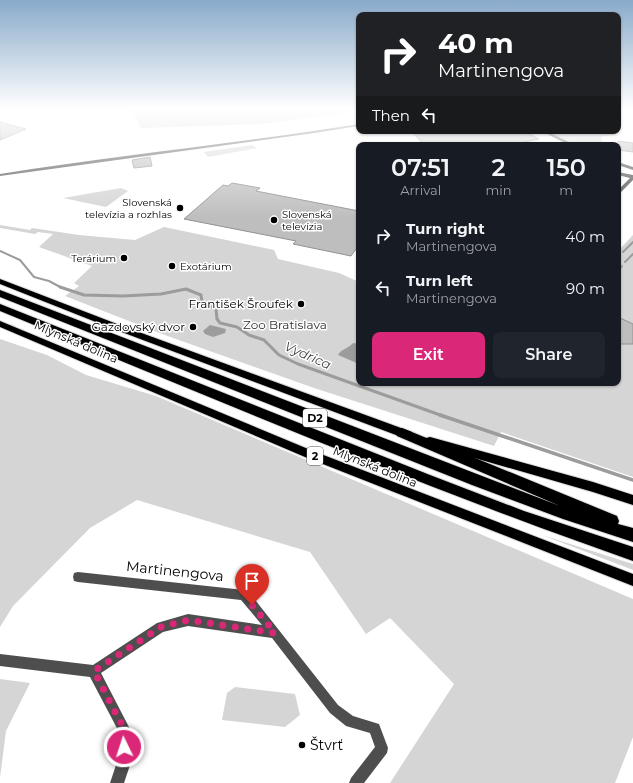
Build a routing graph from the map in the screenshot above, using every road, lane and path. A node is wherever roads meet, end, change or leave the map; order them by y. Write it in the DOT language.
graph roads {
  1 [pos="217,146"];
  2 [pos="621,164"];
  3 [pos="633,169"];
  4 [pos="621,174"];
  5 [pos="0,175"];
  6 [pos="633,177"];
  7 [pos="621,191"];
  8 [pos="0,281"];
  9 [pos="0,293"];
  10 [pos="0,307"];
  11 [pos="0,324"];
  12 [pos="402,433"];
  13 [pos="633,500"];
  14 [pos="633,530"];
  15 [pos="633,535"];
  16 [pos="633,554"];
  17 [pos="78,577"];
  18 [pos="633,580"];
  19 [pos="275,633"];
  20 [pos="0,660"];
  21 [pos="94,671"];
  22 [pos="117,783"];
  23 [pos="356,783"];
  1 -- 5 [label="street"];
  2 -- 3 [label="street"];
  4 -- 6 [label="street"];
  6 -- 7 [label="street"];
  8 -- 12 [label="main road"];
  9 -- 15 [label="highway, D2"];
  10 -- 16 [label="highway, D2"];
  11 -- 18 [label="main road, Mlynská dolina / 2"];
  12 -- 13 [label="main road"];
  12 -- 14 [label="highway"];
  17 -- 19 [label="street, Martinengova"];
  19 -- 21 [label="street"];
  19 -- 23 [label="street, Martinengova"];
  20 -- 21 [label="street"];
  21 -- 22 [label="street"];
}
